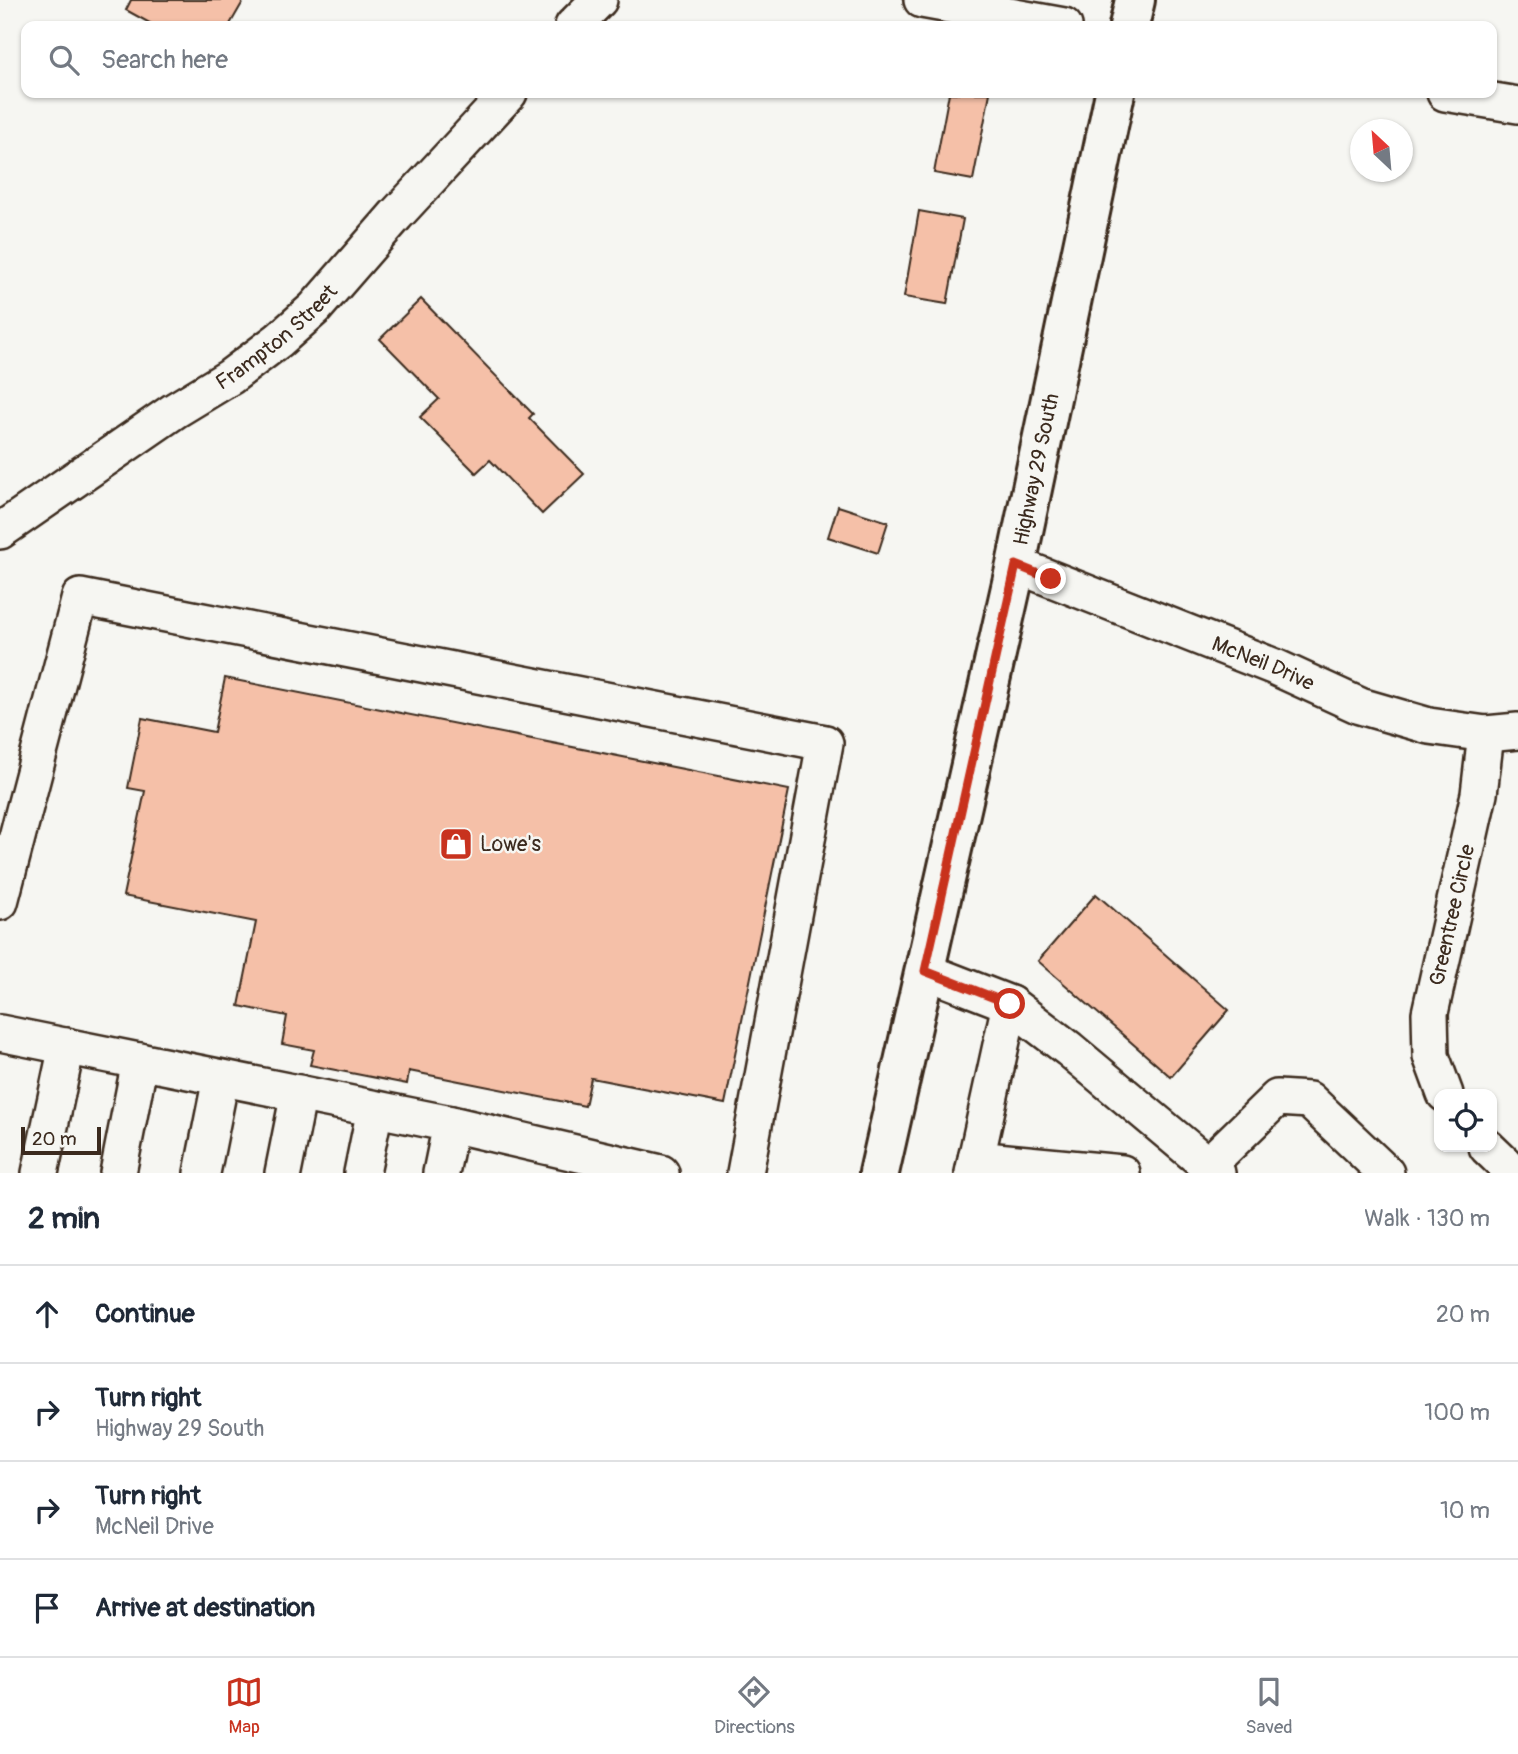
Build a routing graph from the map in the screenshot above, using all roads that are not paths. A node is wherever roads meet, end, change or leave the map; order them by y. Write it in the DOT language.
graph roads {
  1 [pos="598,0"];
  2 [pos="922,0"];
  3 [pos="1135,0"];
  4 [pos="578,21"];
  5 [pos="1037,21"];
  6 [pos="1130,21"];
  7 [pos="504,98"];
  8 [pos="1114,98"];
  9 [pos="1475,98"];
  10 [pos="1518,105"];
  11 [pos="0,531"];
  12 [pos="1016,565"];
  13 [pos="1502,732"];
  14 [pos="0,902"];
  15 [pos="925,971"];
  16 [pos="1010,1004"];
  17 [pos="0,1033"];
  18 [pos="67,1046"];
  19 [pos="141,1061"];
  20 [pos="221,1077"];
  21 [pos="1443,1089"];
  22 [pos="299,1093"];
  23 [pos="375,1109"];
  24 [pos="451,1124"];
  25 [pos="1492,1152"];
  26 [pos="526,1158"];
  27 [pos="974,1166"];
  28 [pos="1213,1169"];
  29 [pos="40,1173"];
  30 [pos="118,1173"];
  31 [pos="202,1173"];
  32 [pos="283,1173"];
  33 [pos="362,1173"];
  34 [pos="441,1173"];
  35 [pos="662,1173"];
  36 [pos="745,1173"];
  37 [pos="879,1173"];
  38 [pos="1122,1173"];
  39 [pos="1386,1173"];
  40 [pos="1514,1173"];
  1 -- 4 [label="street"];
  2 -- 5 [label="street"];
  3 -- 6 [label="main road"];
  7 -- 11 [label="street, Frampton Street"];
  8 -- 12 [label="main road, Highway 29 South"];
  9 -- 10 [label="street"];
  12 -- 13 [label="street, McNeil Drive"];
  12 -- 15 [label="main road, Highway 29 South"];
  13 -- 21 [label="street, Greentree Circle"];
  14 -- 36 [label="street"];
  15 -- 16 [label="street"];
  15 -- 37 [label="main road, Highway 29 South"];
  16 -- 27 [label="street"];
  16 -- 28 [label="street"];
  17 -- 18 [label="street"];
  18 -- 19 [label="street"];
  18 -- 29 [label="street"];
  19 -- 20 [label="street"];
  19 -- 30 [label="street"];
  20 -- 22 [label="street"];
  20 -- 31 [label="street"];
  22 -- 23 [label="street"];
  22 -- 32 [label="street"];
  23 -- 24 [label="street"];
  23 -- 33 [label="street"];
  24 -- 26 [label="street"];
  24 -- 34 [label="street"];
  25 -- 40 [label="street"];
  26 -- 35 [label="street"];
  27 -- 38 [label="street"];
  28 -- 39 [label="street"];
}
